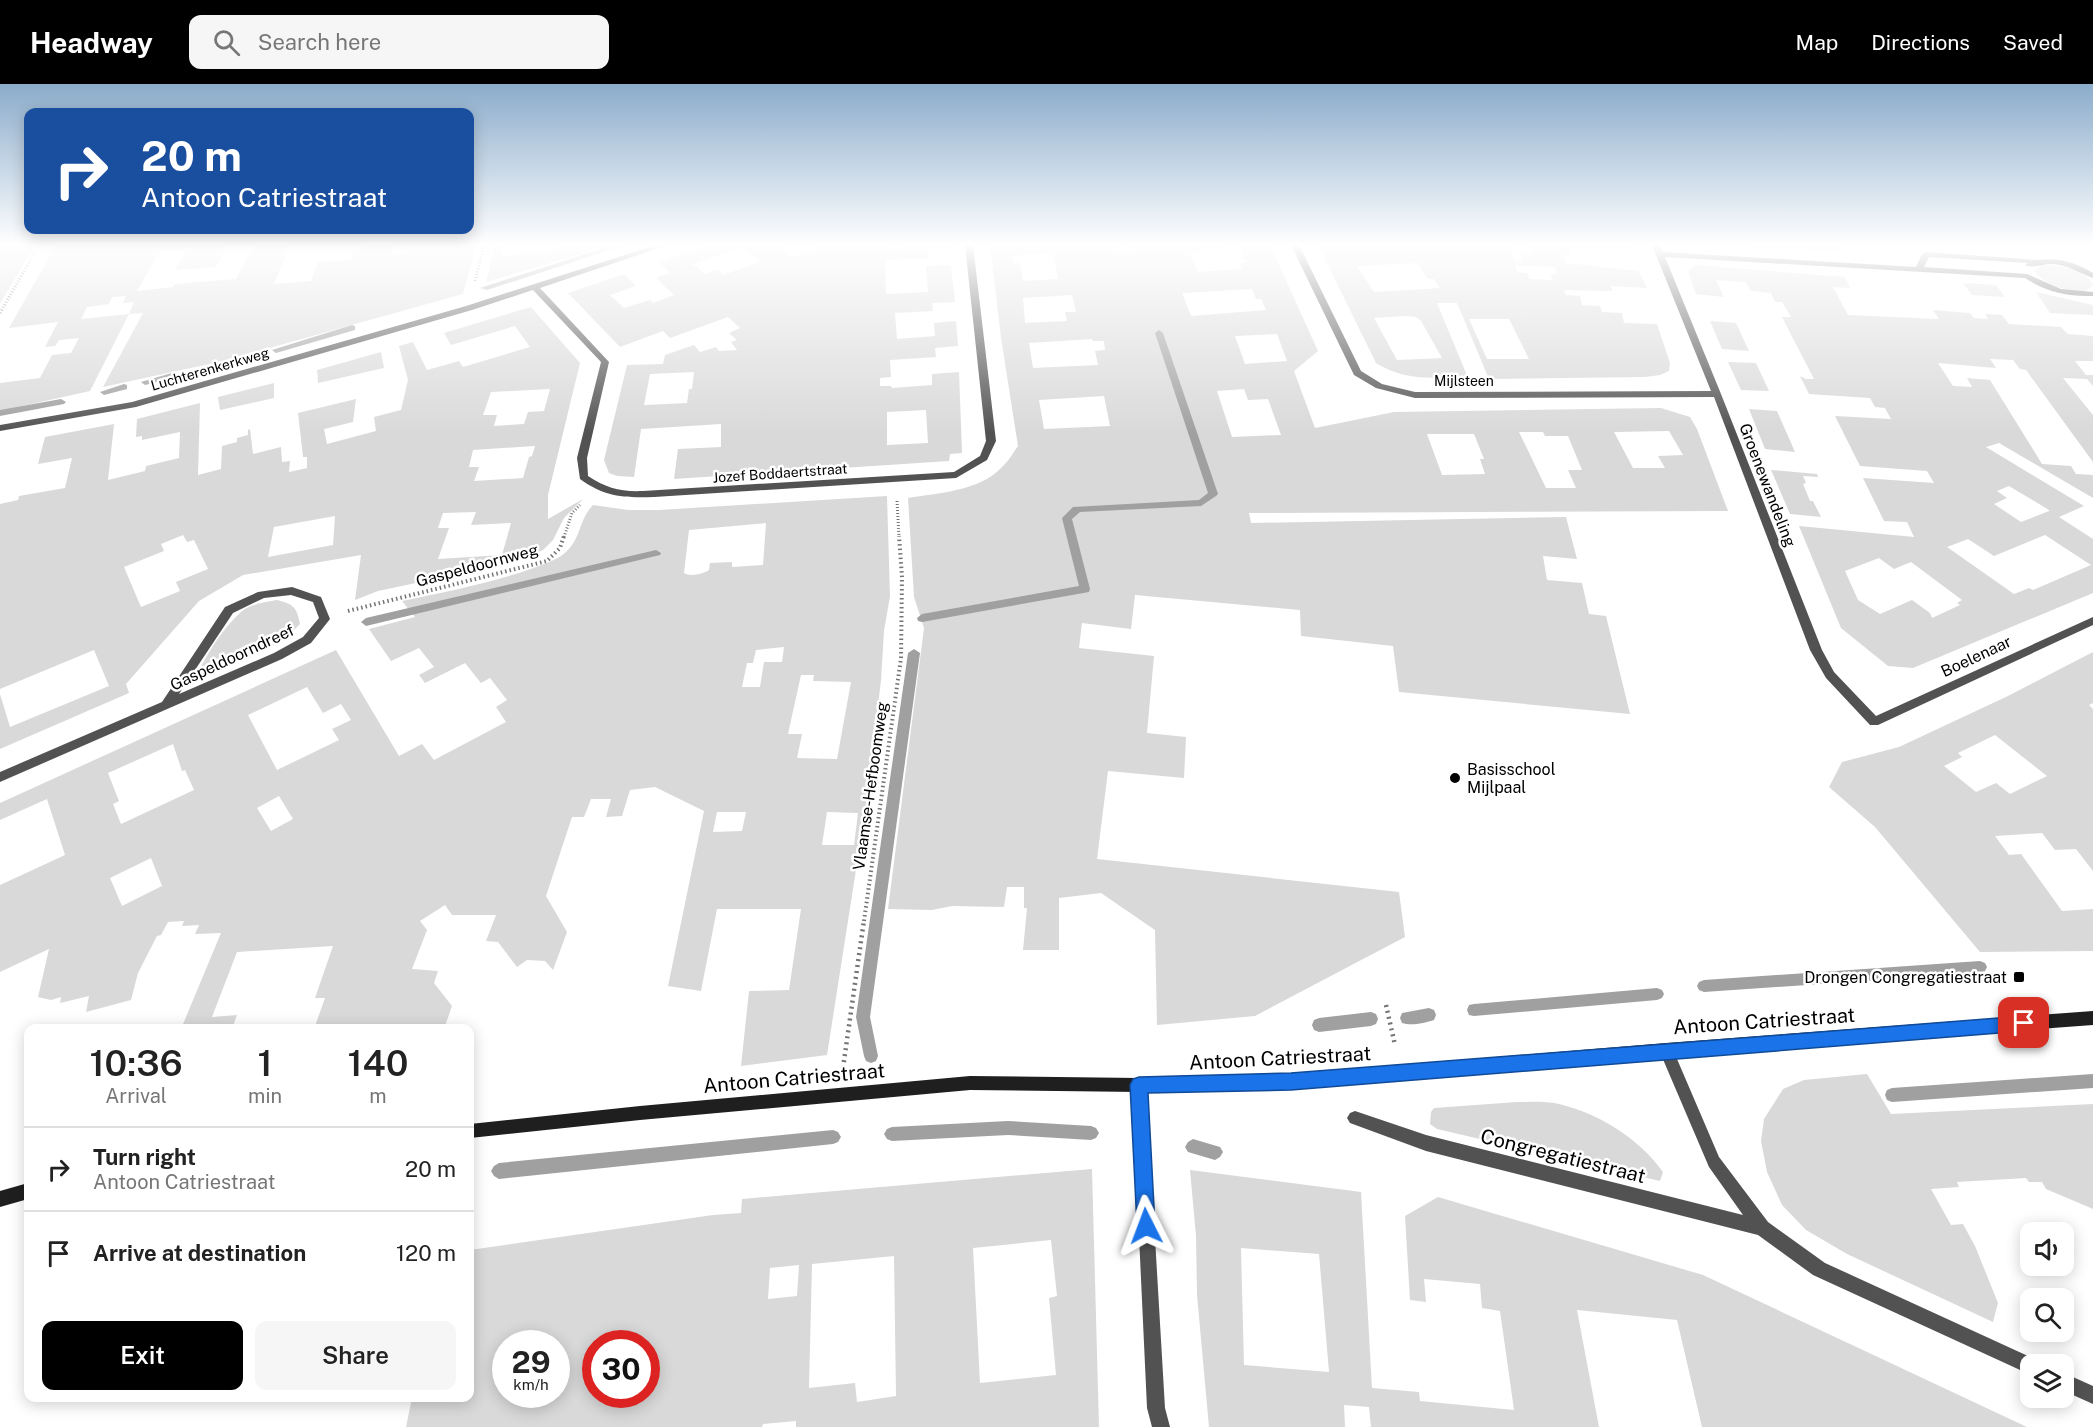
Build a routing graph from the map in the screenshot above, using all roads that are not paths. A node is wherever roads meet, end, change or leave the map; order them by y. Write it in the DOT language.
graph roads {
  1 [pos="470,308"];
  2 [pos="554,308"];
  3 [pos="976,308"];
  4 [pos="1325,308"];
  5 [pos="1682,308"];
  6 [pos="1717,394"];
  7 [pos="0,428"];
  8 [pos="2093,621"];
  9 [pos="165,706"];
  10 [pos="1874,722"];
  11 [pos="0,777"];
  12 [pos="2093,1018"];
  13 [pos="1666,1050"];
  14 [pos="1139,1085"];
  15 [pos="1355,1118"];
  16 [pos="474,1131"];
  17 [pos="24,1192"];
  18 [pos="0,1199"];
  19 [pos="1762,1228"];
  20 [pos="2020,1361"];
  21 [pos="2074,1386"];
  22 [pos="2093,1395"];
  23 [pos="1161,1427"];
  1 -- 7 [label="street, Luchterenkerkweg"];
  2 -- 3 [label="street, Jozef Boddaertstraat"];
  4 -- 6 [label="street, Mijlsteen"];
  5 -- 6 [label="street, Groenewandeling"];
  6 -- 10 [label="street, Groenewandeling"];
  8 -- 10 [label="street, Boelenaar"];
  9 -- 9 [label="street, Gaspeldoorndreef"];
  9 -- 11 [label="street, Gaspeldoorndreef"];
  12 -- 13 [label="main road, Antoon Catriestraat"];
  13 -- 14 [label="main road, Antoon Catriestraat"];
  13 -- 19 [label="street, Congregatiestraat"];
  14 -- 16 [label="main road, Antoon Catriestraat"];
  14 -- 23 [label="street"];
  15 -- 19 [label="street, Congregatiestraat"];
  17 -- 18 [label="main road"];
  19 -- 20 [label="street, Congregatiestraat"];
  21 -- 22 [label="street"];
}
